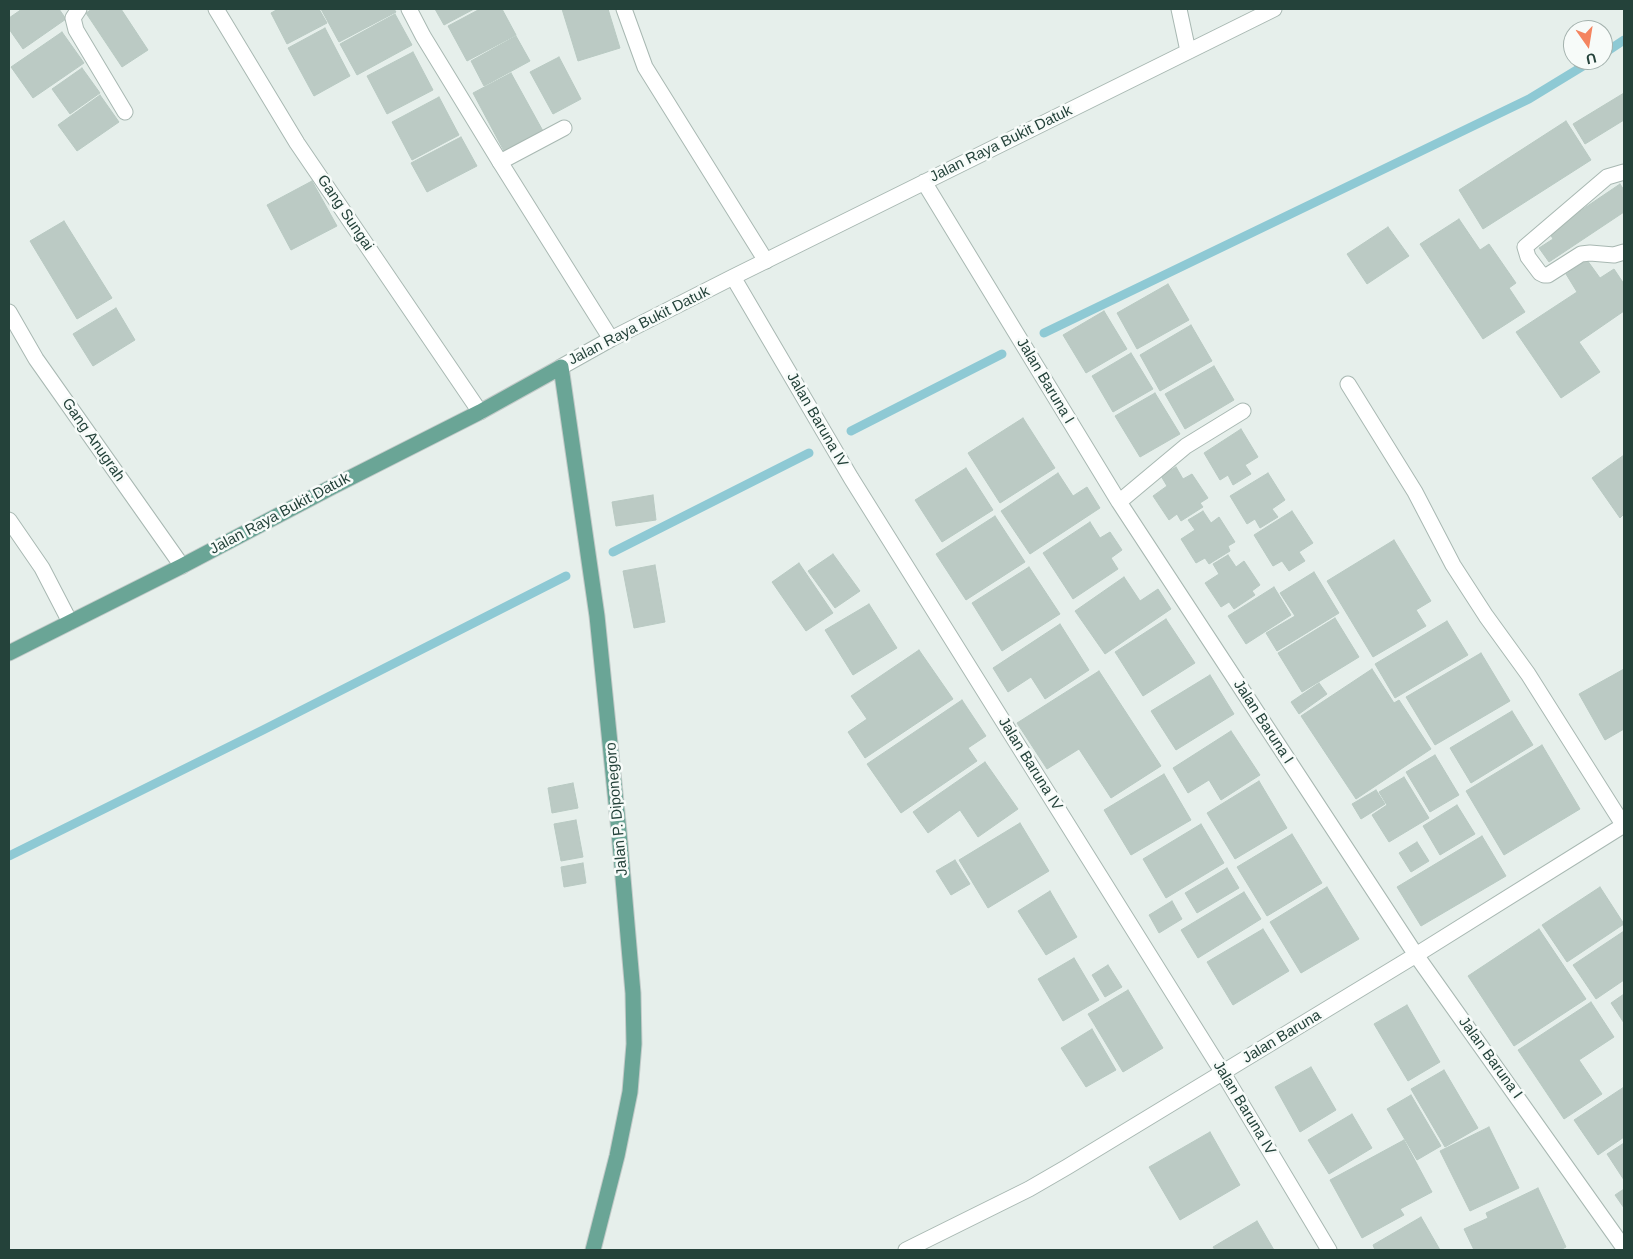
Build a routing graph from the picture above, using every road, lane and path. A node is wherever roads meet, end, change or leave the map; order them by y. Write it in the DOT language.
graph roads {
  1 [pos="79,9"];
  2 [pos="216,9"];
  3 [pos="409,9"];
  4 [pos="624,9"];
  5 [pos="1179,9"];
  6 [pos="1274,9"];
  7 [pos="1188,52"];
  8 [pos="125,112"];
  9 [pos="564,128"];
  10 [pos="500,162"];
  11 [pos="1624,172"];
  12 [pos="924,182"];
  13 [pos="1624,252"];
  14 [pos="766,261"];
  15 [pos="733,277"];
  16 [pos="9,312"];
  17 [pos="611,339"];
  18 [pos="561,367"];
  19 [pos="1348,384"];
  20 [pos="1243,411"];
  21 [pos="480,412"];
  22 [pos="1119,502"];
  23 [pos="9,520"];
  24 [pos="182,566"];
  25 [pos="70,622"];
  26 [pos="9,653"];
  27 [pos="1624,825"];
  28 [pos="1416,955"];
  29 [pos="1223,1073"];
  30 [pos="1624,1248"];
  31 [pos="593,1250"];
  32 [pos="906,1250"];
  33 [pos="1329,1250"];
  1 -- 8 [label="street"];
  2 -- 21 [label="street, Gang Sungai"];
  3 -- 10 [label="street"];
  4 -- 14 [label="street"];
  5 -- 7 [label="street"];
  6 -- 7 [label="street, Jalan Raya Bukit Datuk"];
  7 -- 12 [label="street, Jalan Raya Bukit Datuk"];
  9 -- 10 [label="street"];
  10 -- 17 [label="street"];
  11 -- 13 [label="street"];
  12 -- 14 [label="street, Jalan Raya Bukit Datuk"];
  12 -- 22 [label="street, Jalan Baruna I"];
  14 -- 15 [label="street, Jalan Raya Bukit Datuk"];
  15 -- 17 [label="street, Jalan Raya Bukit Datuk"];
  15 -- 29 [label="street, Jalan Baruna IV"];
  16 -- 24 [label="street, Gang Anugrah"];
  17 -- 18 [label="street, Jalan Raya Bukit Datuk"];
  18 -- 21 [label="main road, Jalan Raya Bukit Datuk"];
  18 -- 31 [label="main road, Jalan P. Diponegoro"];
  19 -- 27 [label="street"];
  20 -- 22 [label="street"];
  21 -- 24 [label="main road, Jalan Raya Bukit Datuk"];
  22 -- 28 [label="street, Jalan Baruna I"];
  23 -- 25 [label="street"];
  24 -- 25 [label="main road, Jalan Raya Bukit Datuk"];
  25 -- 26 [label="main road, Jalan Raya Bukit Datuk"];
  27 -- 28 [label="street, Jalan Baruna"];
  28 -- 29 [label="street, Jalan Baruna"];
  28 -- 30 [label="street, Jalan Baruna I"];
  29 -- 32 [label="street, Jalan Baruna"];
  29 -- 33 [label="street, Jalan Baruna IV"];
}
